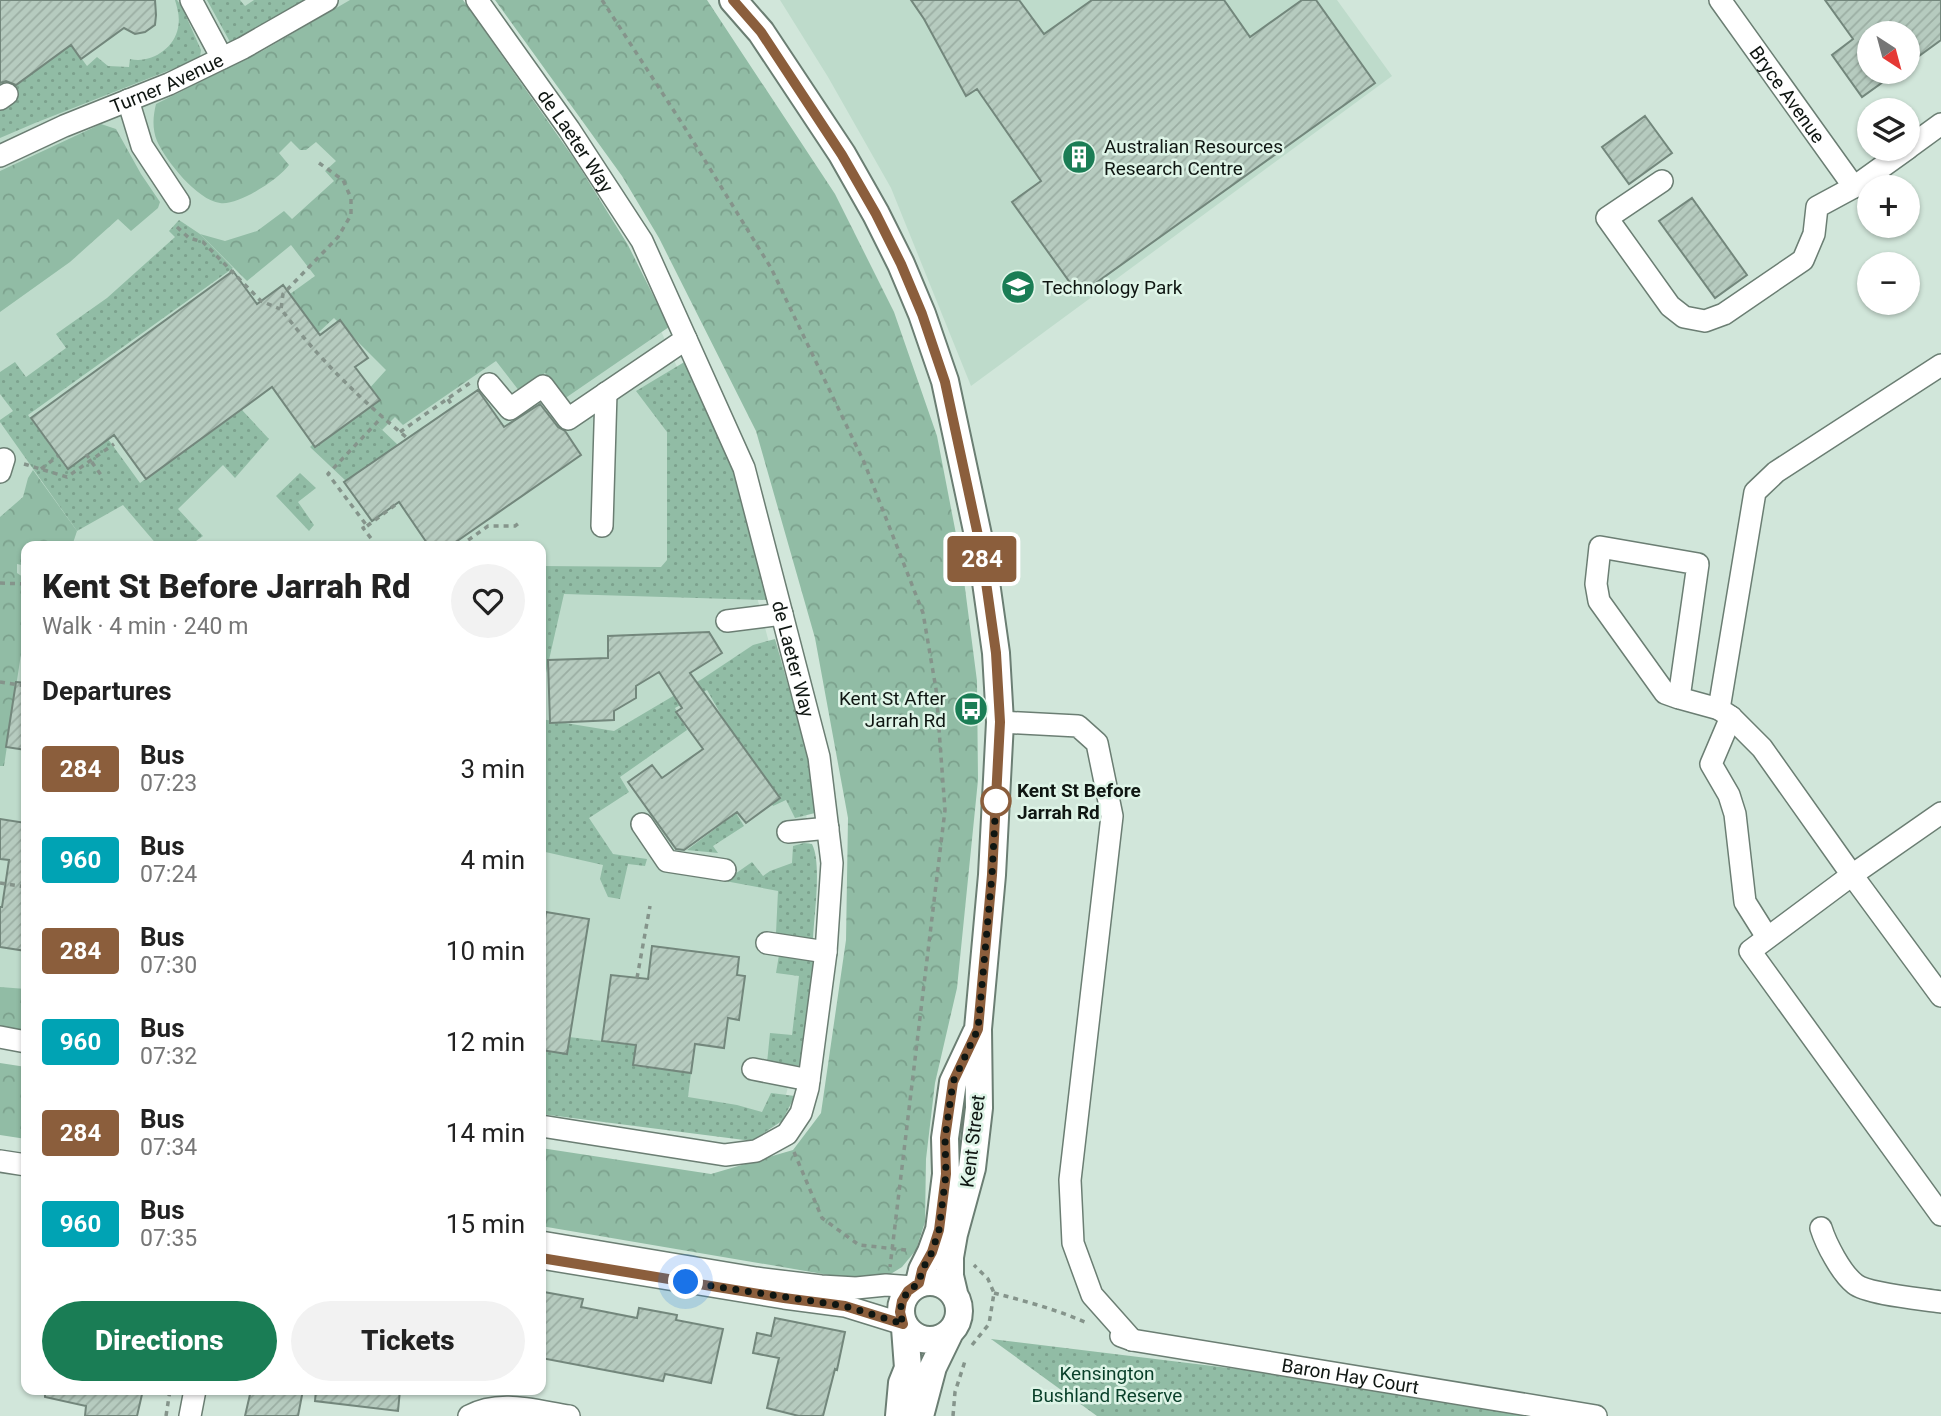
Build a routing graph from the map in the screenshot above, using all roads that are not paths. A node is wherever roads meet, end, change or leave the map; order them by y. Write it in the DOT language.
graph roads {
  1 [pos="191,0"];
  2 [pos="327,0"];
  3 [pos="477,0"];
  4 [pos="733,0"];
  5 [pos="746,0"];
  6 [pos="1720,0"];
  7 [pos="761,32"];
  8 [pos="222,58"];
  9 [pos="128,100"];
  10 [pos="1941,124"];
  11 [pos="1920,139"];
  12 [pos="0,156"];
  13 [pos="1890,161"];
  14 [pos="1662,181"];
  15 [pos="1854,187"];
  16 [pos="179,202"];
  17 [pos="686,339"];
  18 [pos="1941,365"];
  19 [pos="489,384"];
  20 [pos="606,393"];
  21 [pos="602,526"];
  22 [pos="782,614"];
  23 [pos="727,621"];
  24 [pos="1679,698"];
  25 [pos="1725,713"];
  26 [pos="1000,722"];
  27 [pos="1941,813"];
  28 [pos="642,824"];
  29 [pos="828,828"];
  30 [pos="788,832"];
  31 [pos="725,870"];
  32 [pos="1852,875"];
  33 [pos="1767,937"];
  34 [pos="766,943"];
  35 [pos="826,952"];
  36 [pos="1941,996"];
  37 [pos="978,1029"];
  38 [pos="0,1037"];
  39 [pos="21,1041"];
  40 [pos="753,1069"];
  41 [pos="809,1080"];
  42 [pos="546,1127"];
  43 [pos="0,1161"];
  44 [pos="21,1164"];
  45 [pos="1941,1215"];
  46 [pos="1821,1228"];
  47 [pos="546,1243"];
  48 [pos="546,1259"];
  49 [pos="916,1285"];
  50 [pos="954,1293"];
  51 [pos="1941,1302"];
  52 [pos="904,1326"];
  53 [pos="1105,1331"];
  54 [pos="959,1340"];
  55 [pos="1132,1340"];
  56 [pos="194,1395"];
  57 [pos="190,1416"];
  58 [pos="469,1416"];
  59 [pos="569,1416"];
  60 [pos="899,1416"];
  61 [pos="920,1416"];
  62 [pos="1596,1416"];
  1 -- 8 [label="street"];
  2 -- 8 [label="street, Turner Avenue"];
  3 -- 17 [label="street, de Laeter Way"];
  4 -- 7 [label="main road, Kent Street"];
  5 -- 7 [label="main road, Kent Street"];
  6 -- 15 [label="street, Bryce Avenue"];
  7 -- 26 [label="main road, Kent Street"];
  8 -- 9 [label="street, Turner Avenue"];
  9 -- 12 [label="street, Turner Avenue"];
  9 -- 16 [label="street"];
  10 -- 11 [label="street"];
  13 -- 15 [label="street"];
  14 -- 15 [label="street"];
  17 -- 20 [label="street"];
  17 -- 22 [label="street, de Laeter Way"];
  18 -- 25 [label="street"];
  19 -- 20 [label="street"];
  20 -- 21 [label="street"];
  22 -- 23 [label="street"];
  22 -- 29 [label="street, de Laeter Way"];
  24 -- 24 [label="street"];
  24 -- 25 [label="street"];
  25 -- 32 [label="street"];
  25 -- 33 [label="street"];
  26 -- 37 [label="main road, Kent Street"];
  26 -- 55 [label="street"];
  27 -- 32 [label="street"];
  28 -- 31 [label="street"];
  29 -- 30 [label="street"];
  29 -- 35 [label="street, de Laeter Way"];
  32 -- 33 [label="street"];
  32 -- 36 [label="street"];
  33 -- 45 [label="street"];
  34 -- 35 [label="street"];
  35 -- 41 [label="street, de Laeter Way"];
  37 -- 49 [label="main road, Kent Street"];
  37 -- 50 [label="main road, Kent Street"];
  38 -- 39 [label="street"];
  40 -- 41 [label="street"];
  41 -- 42 [label="street, de Laeter Way"];
  43 -- 44 [label="street"];
  46 -- 51 [label="street"];
  47 -- 49 [label="street"];
  48 -- 52 [label="street"];
  49 -- 50 [label="main road"];
  49 -- 52 [label="main road"];
  50 -- 54 [label="main road"];
  52 -- 54 [label="main road"];
  52 -- 60 [label="main road"];
  53 -- 55 [label="street, Baron Hay Court"];
  54 -- 61 [label="main road"];
  55 -- 62 [label="street, Baron Hay Court"];
  56 -- 57 [label="street"];
  58 -- 59 [label="street"];
}
